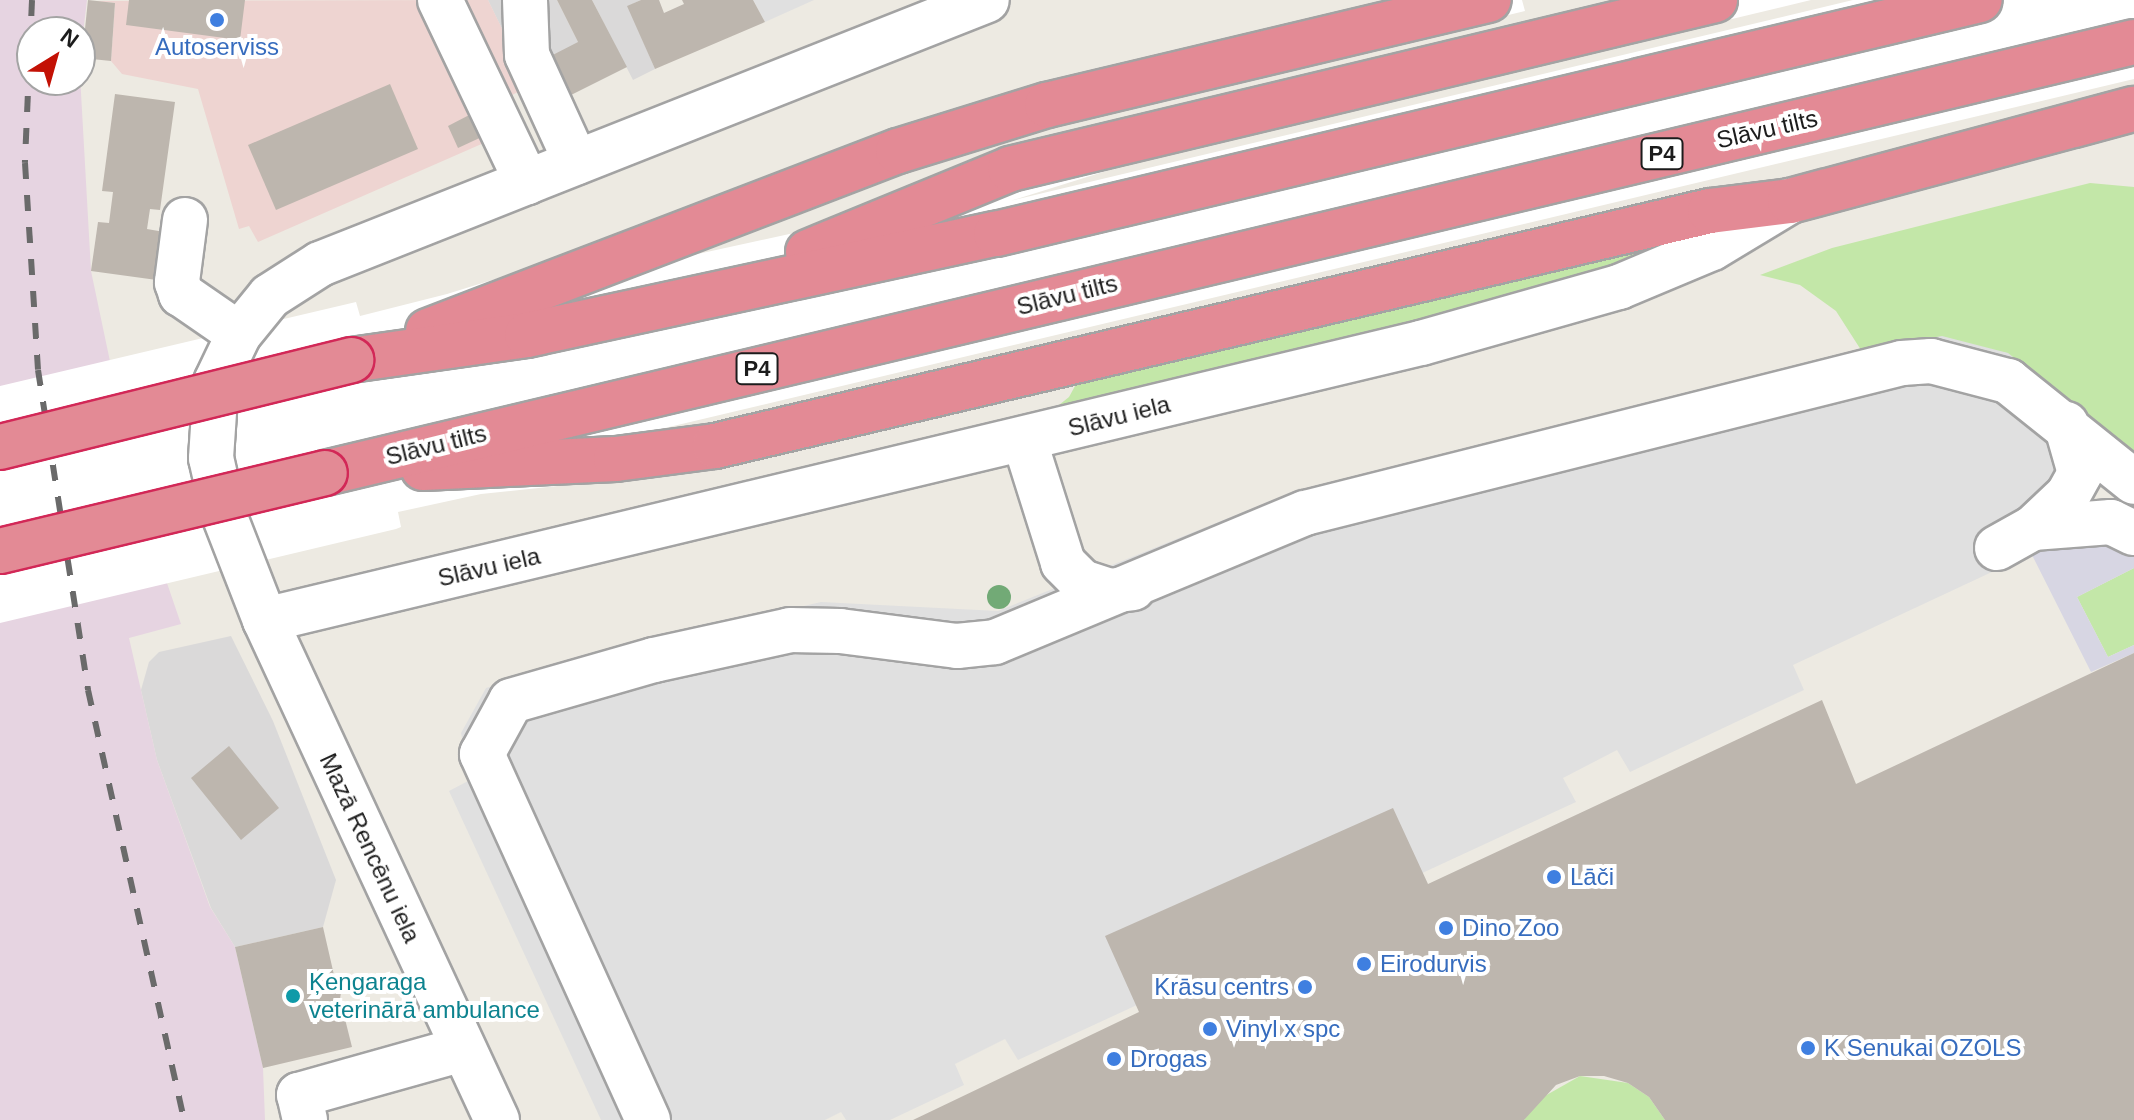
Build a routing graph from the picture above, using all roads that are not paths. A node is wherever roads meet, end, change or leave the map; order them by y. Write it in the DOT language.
graph roads {
  1 [pos="440,0"];
  2 [pos="525,0"];
  3 [pos="987,0"];
  4 [pos="1489,0"];
  5 [pos="1715,0"];
  6 [pos="1980,0"];
  7 [pos="917,13"];
  8 [pos="2134,42"];
  9 [pos="2134,109"];
  10 [pos="576,162"];
  11 [pos="527,182"];
  12 [pos="1790,201"];
  13 [pos="185,220"];
  14 [pos="714,291"];
  15 [pos="239,334"];
  16 [pos="351,360"];
  17 [pos="2066,424"];
  18 [pos="1024,439"];
  19 [pos="0,447"];
  20 [pos="325,473"];
  21 [pos="2134,482"];
  22 [pos="2134,533"];
  23 [pos="0,551"];
  24 [pos="1063,563"];
  25 [pos="1135,588"];
  26 [pos="265,620"];
  27 [pos="1010,638"];
  28 [pos="463,1049"];
  29 [pos="305,1120"];
  30 [pos="497,1120"];
  31 [pos="648,1120"];
  1 -- 11 [label="street"];
  2 -- 10 [label="street"];
  3 -- 7 [label="street"];
  4 -- 16 [label="highway"];
  5 -- 14 [label="highway"];
  6 -- 14 [label="highway"];
  7 -- 10 [label="street"];
  8 -- 20 [label="highway, Slāvu tilts / P4"];
  9 -- 12 [label="highway"];
  10 -- 11 [label="street"];
  11 -- 15 [label="street"];
  12 -- 18 [label="street, Slāvu iela"];
  12 -- 20 [label="highway"];
  13 -- 15 [label="street"];
  14 -- 16 [label="highway"];
  15 -- 26 [label="street"];
  16 -- 19 [label="highway, bridge"];
  17 -- 21 [label="street"];
  17 -- 22 [label="street"];
  17 -- 25 [label="street"];
  18 -- 24 [label="street"];
  18 -- 26 [label="street, Slāvu iela"];
  20 -- 23 [label="highway, Slāvu tilts / P4, bridge"];
  24 -- 25 [label="street"];
  24 -- 27 [label="street"];
  25 -- 27 [label="street"];
  26 -- 28 [label="street, Mazā Rencēnu iela"];
  27 -- 31 [label="street"];
  28 -- 29 [label="street"];
  28 -- 30 [label="street, Mazā Rencēnu iela"];
}
